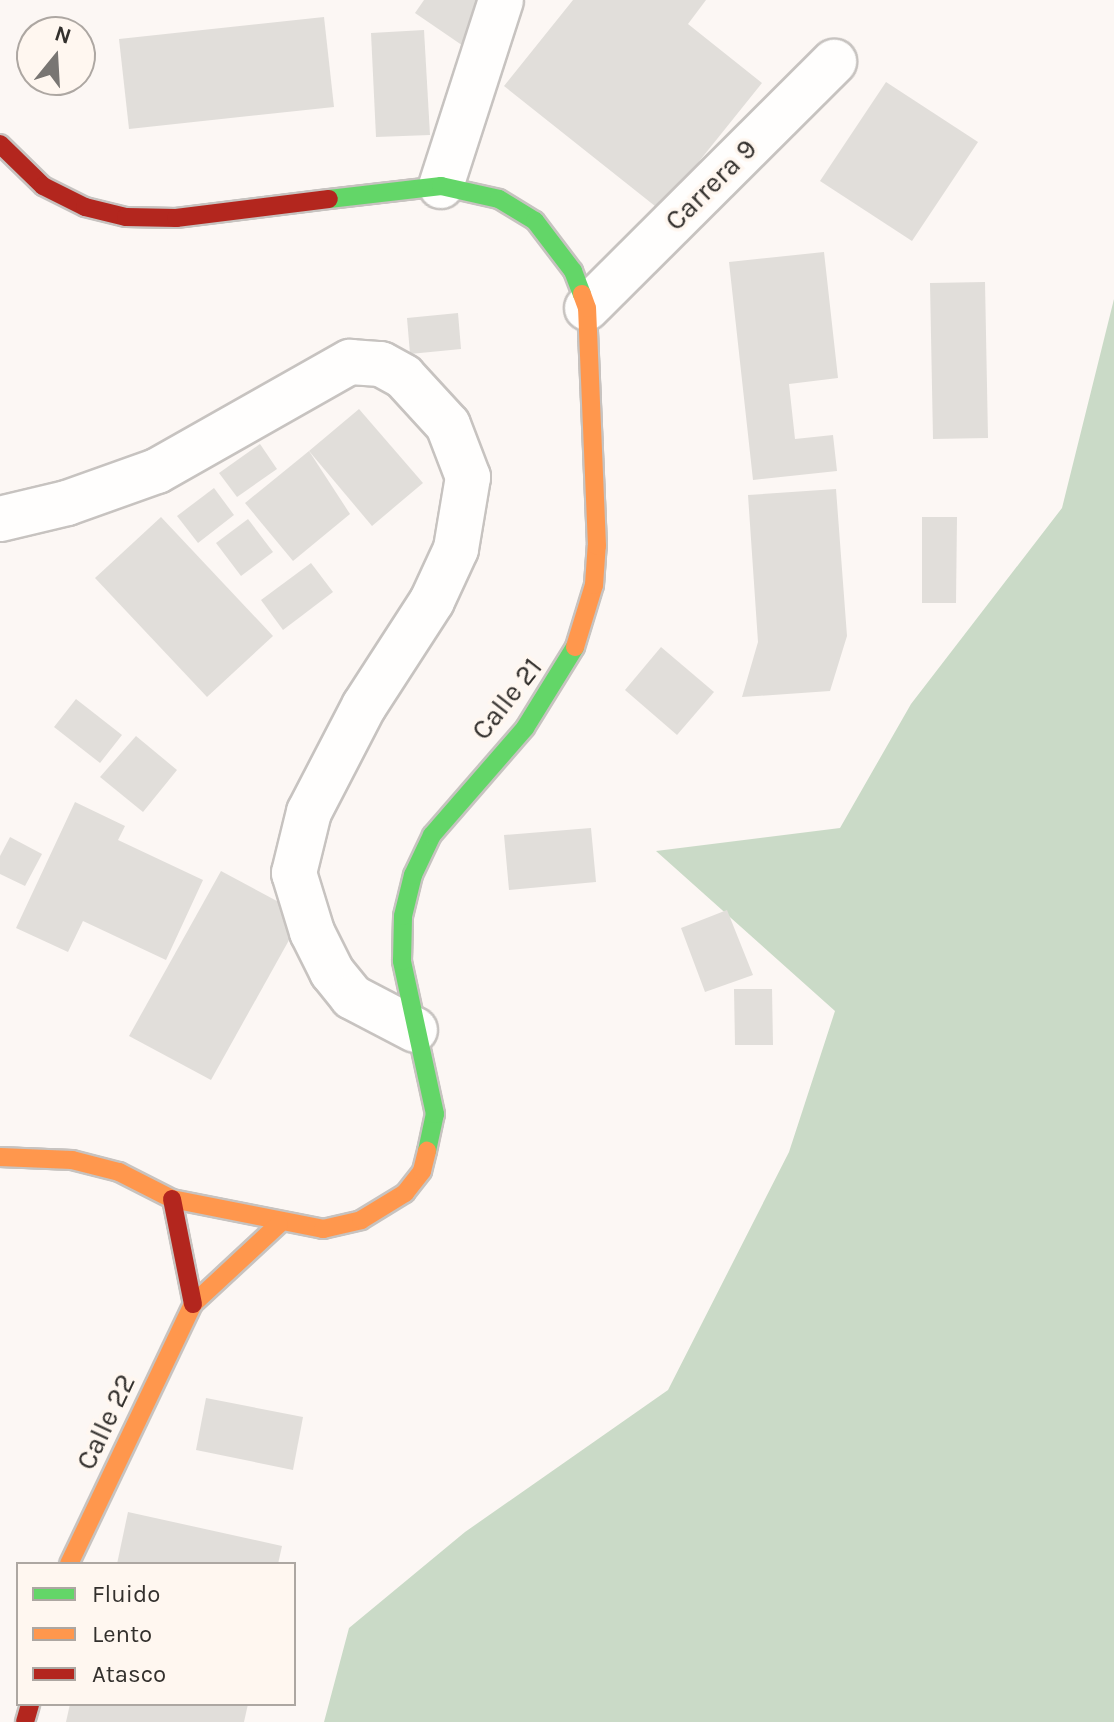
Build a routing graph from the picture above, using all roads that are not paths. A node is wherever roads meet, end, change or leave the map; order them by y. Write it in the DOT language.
graph roads {
  1 [pos="501,0"];
  2 [pos="834,62"];
  3 [pos="0,144"];
  4 [pos="441,186"];
  5 [pos="587,308"];
  6 [pos="0,519"];
  7 [pos="415,1030"];
  8 [pos="0,1157"];
  9 [pos="172,1199"];
  10 [pos="279,1224"];
  11 [pos="193,1304"];
  12 [pos="70,1562"];
  1 -- 4 [label="street"];
  2 -- 5 [label="street, Carrera 9"];
  3 -- 4 [label="street, Calle 21"];
  4 -- 5 [label="street, Calle 21"];
  5 -- 7 [label="street, Calle 21"];
  6 -- 7 [label="street"];
  7 -- 10 [label="street, Calle 21"];
  8 -- 9 [label="street, Calle 21"];
  9 -- 10 [label="street, Calle 21"];
  9 -- 11 [label="street"];
  10 -- 11 [label="street, Calle 22"];
  11 -- 12 [label="street, Calle 22"];
}
